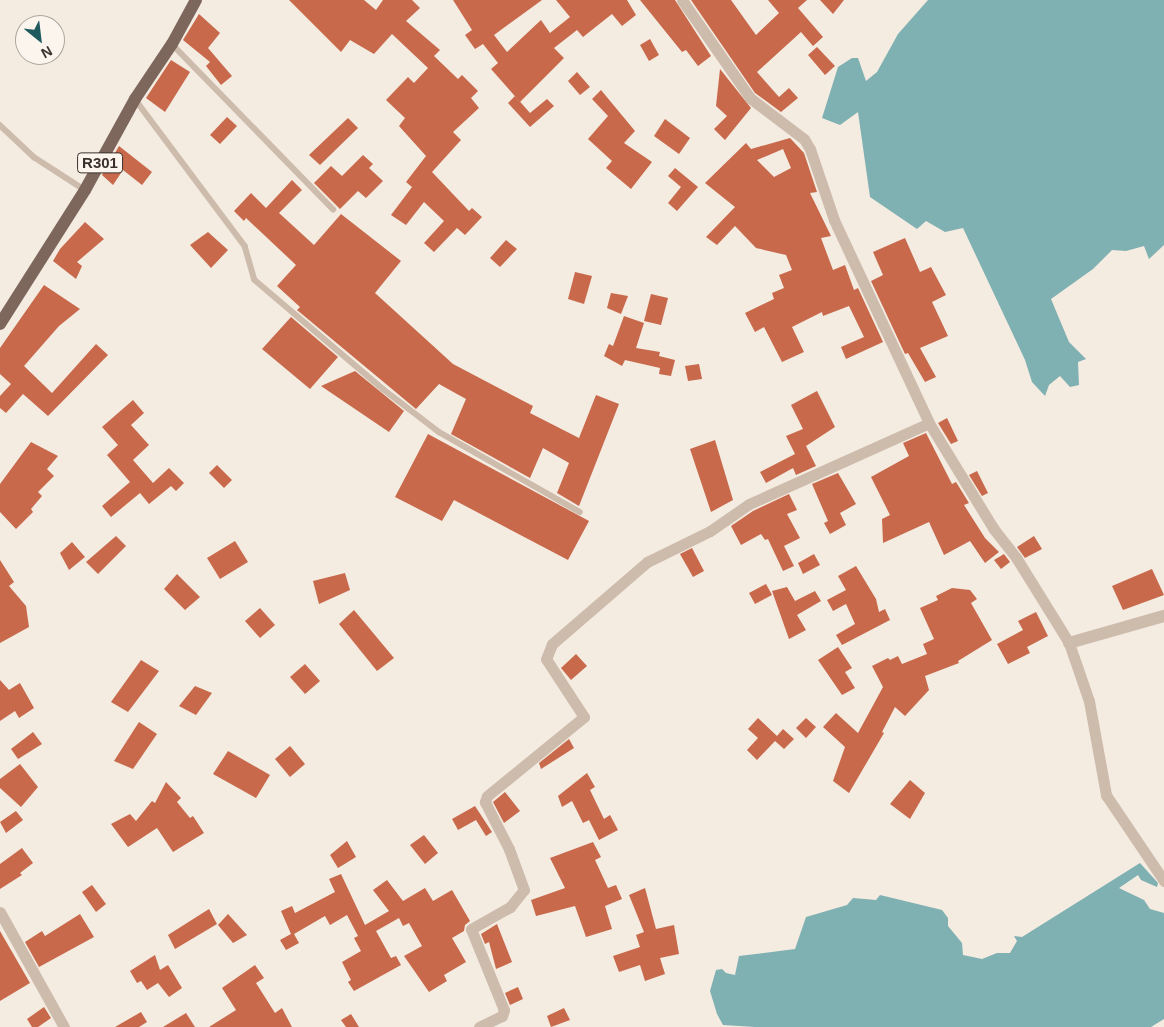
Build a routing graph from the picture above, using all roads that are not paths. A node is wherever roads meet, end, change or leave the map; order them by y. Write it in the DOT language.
graph roads {
  1 [pos="196,0"];
  2 [pos="682,0"];
  3 [pos="172,44"];
  4 [pos="135,99"];
  5 [pos="0,124"];
  6 [pos="85,190"];
  7 [pos="333,209"];
  8 [pos="0,324"];
  9 [pos="929,423"];
  10 [pos="580,512"];
  11 [pos="1164,616"];
  12 [pos="1068,643"];
  13 [pos="1164,881"];
  14 [pos="0,912"];
  15 [pos="64,1027"];
  16 [pos="479,1027"];
  1 -- 3 [label="main road, R301"];
  2 -- 9 [label="street"];
  3 -- 4 [label="main road, R301"];
  3 -- 7 [label="lane"];
  4 -- 6 [label="main road, R301"];
  4 -- 10 [label="lane"];
  5 -- 6 [label="lane"];
  6 -- 8 [label="main road, R301"];
  9 -- 12 [label="street"];
  9 -- 16 [label="street"];
  11 -- 12 [label="street"];
  12 -- 13 [label="street"];
  14 -- 15 [label="street"];
}
